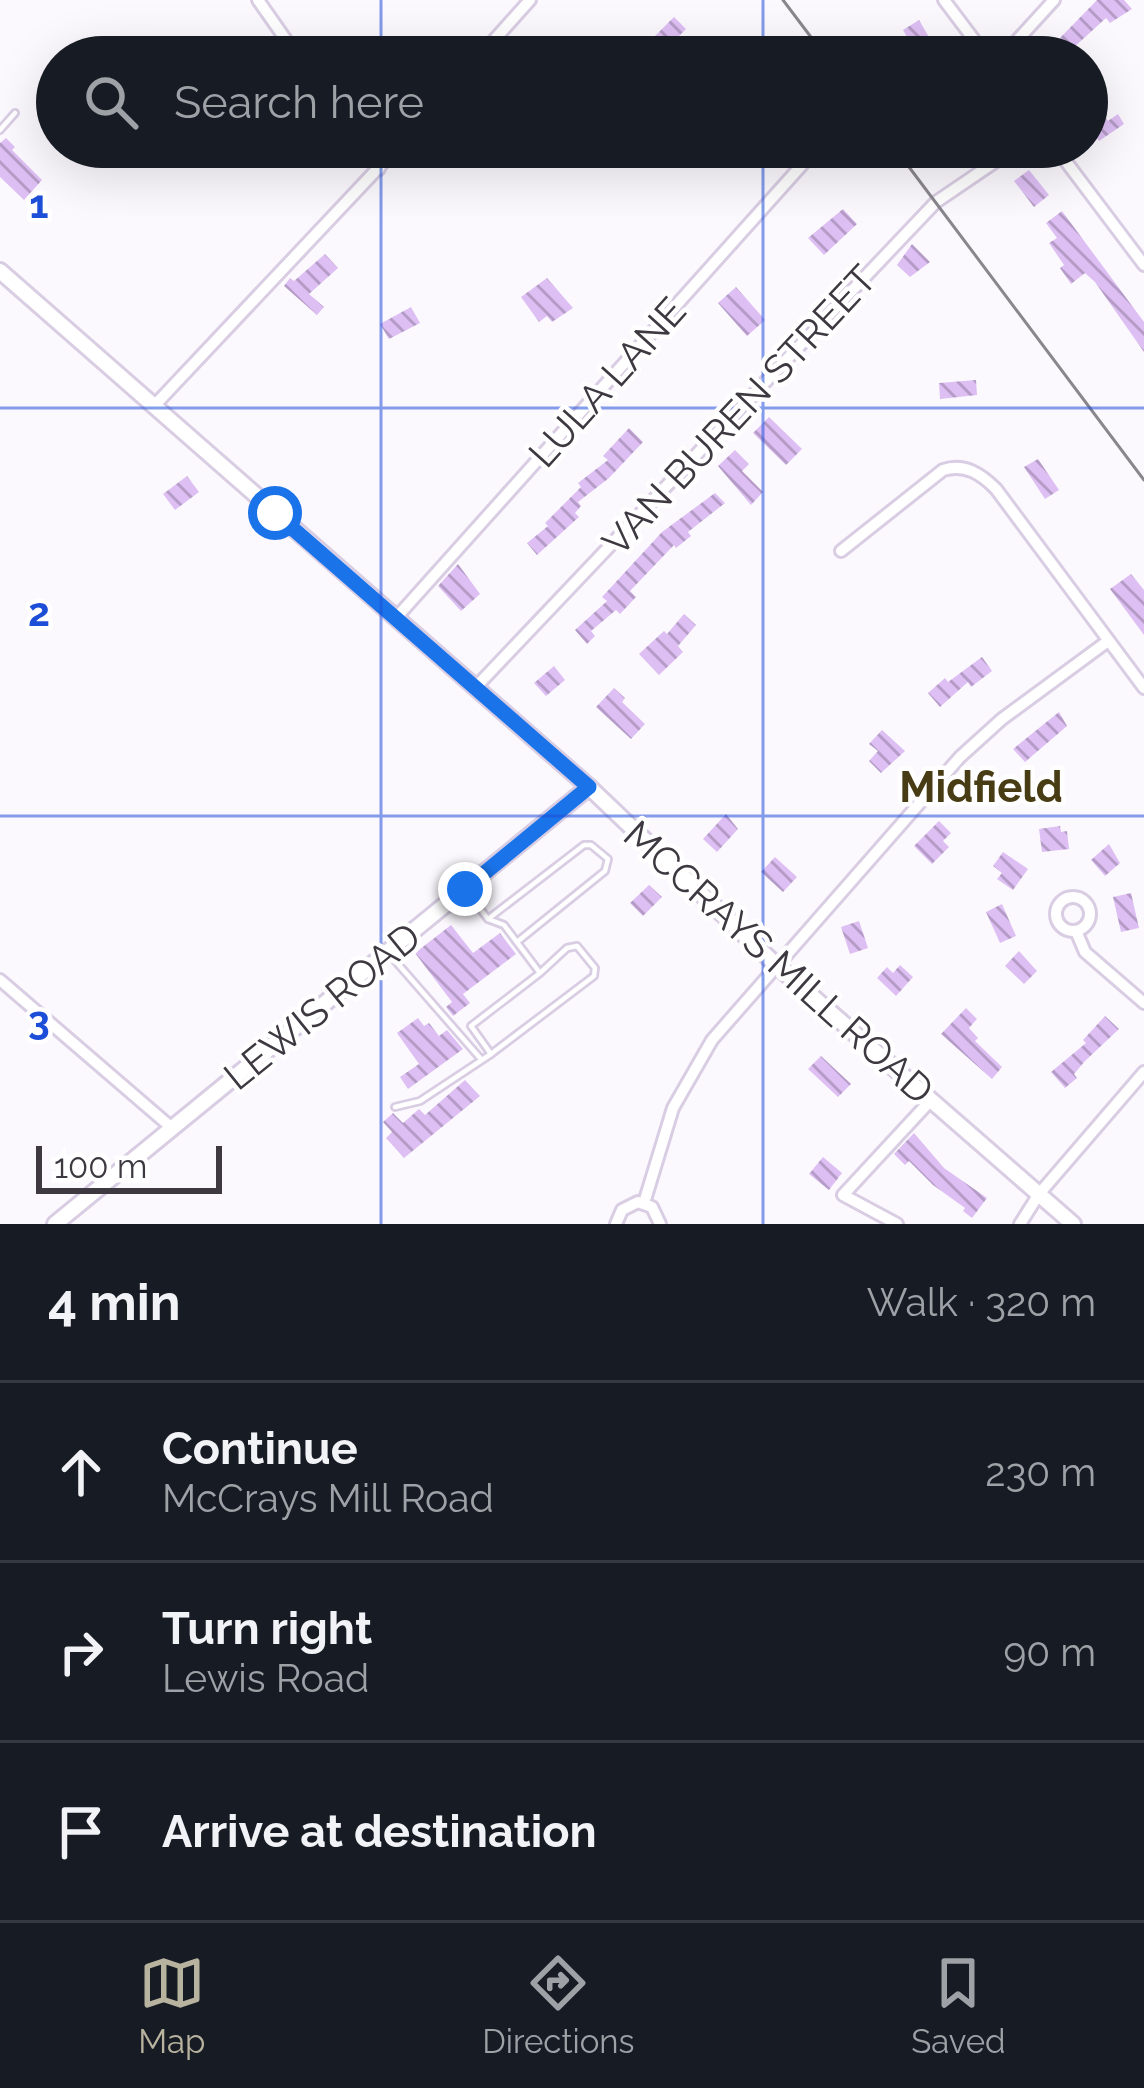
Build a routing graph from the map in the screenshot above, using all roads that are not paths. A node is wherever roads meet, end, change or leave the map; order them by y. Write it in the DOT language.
graph roads {
  1 [pos="258,0"];
  2 [pos="530,0"];
  3 [pos="944,0"];
  4 [pos="1054,0"];
  5 [pos="283,36"];
  6 [pos="498,36"];
  7 [pos="971,36"];
  8 [pos="1021,36"];
  9 [pos="15,113"];
  10 [pos="0,130"];
  11 [pos="799,168"];
  12 [pos="986,168"];
  13 [pos="1071,168"];
  14 [pos="379,169"];
  15 [pos="1144,265"];
  16 [pos="0,271"];
  17 [pos="154,406"];
  18 [pos="841,551"];
  19 [pos="396,618"];
  20 [pos="1108,641"];
  21 [pos="475,688"];
  22 [pos="1144,688"];
  23 [pos="589,787"];
  24 [pos="465,889"];
  25 [pos="488,919"];
  26 [pos="1076,931"];
  27 [pos="517,942"];
  28 [pos="387,952"];
  29 [pos="775,964"];
  30 [pos="540,973"];
  31 [pos="0,980"];
  32 [pos="1144,1004"];
  33 [pos="491,1054"];
  34 [pos="480,1058"];
  35 [pos="1144,1072"];
  36 [pos="932,1100"];
  37 [pos="395,1107"];
  38 [pos="172,1129"];
  39 [pos="1039,1194"];
  40 [pos="644,1203"];
  41 [pos="55,1224"];
  42 [pos="616,1224"];
  43 [pos="660,1224"];
  44 [pos="897,1224"];
  45 [pos="1020,1224"];
  46 [pos="1073,1224"];
  1 -- 5 [label="street"];
  2 -- 6 [label="street"];
  3 -- 7 [label="street"];
  4 -- 8 [label="street"];
  9 -- 10 [label="lane"];
  11 -- 19 [label="street, LULA LANE"];
  12 -- 21 [label="street, VAN BUREN STREET"];
  13 -- 15 [label="street"];
  14 -- 17 [label="street"];
  16 -- 17 [label="street, MCCRAYS MILL ROAD"];
  17 -- 19 [label="street, MCCRAYS MILL ROAD"];
  18 -- 20 [label="street"];
  19 -- 21 [label="street, MCCRAYS MILL ROAD"];
  20 -- 22 [label="street"];
  20 -- 29 [label="street"];
  21 -- 23 [label="street, MCCRAYS MILL ROAD"];
  23 -- 24 [label="street, LEWIS ROAD"];
  23 -- 29 [label="street, MCCRAYS MILL ROAD"];
  24 -- 25 [label="lane"];
  24 -- 28 [label="street, LEWIS ROAD"];
  25 -- 27 [label="lane"];
  25 -- 27 [label="lane"];
  26 -- 32 [label="street"];
  27 -- 30 [label="lane"];
  28 -- 34 [label="lane"];
  28 -- 38 [label="street, LEWIS ROAD"];
  29 -- 36 [label="street, MCCRAYS MILL ROAD"];
  29 -- 40 [label="street"];
  30 -- 33 [label="lane"];
  30 -- 33 [label="lane"];
  31 -- 38 [label="street"];
  33 -- 34 [label="lane"];
  34 -- 37 [label="lane"];
  35 -- 39 [label="street"];
  36 -- 39 [label="street, MCCRAYS MILL ROAD"];
  36 -- 44 [label="street"];
  38 -- 41 [label="street, LEWIS ROAD"];
  39 -- 45 [label="street"];
  39 -- 46 [label="street, MCCRAYS MILL ROAD"];
  40 -- 42 [label="street"];
  40 -- 43 [label="street"];
}
